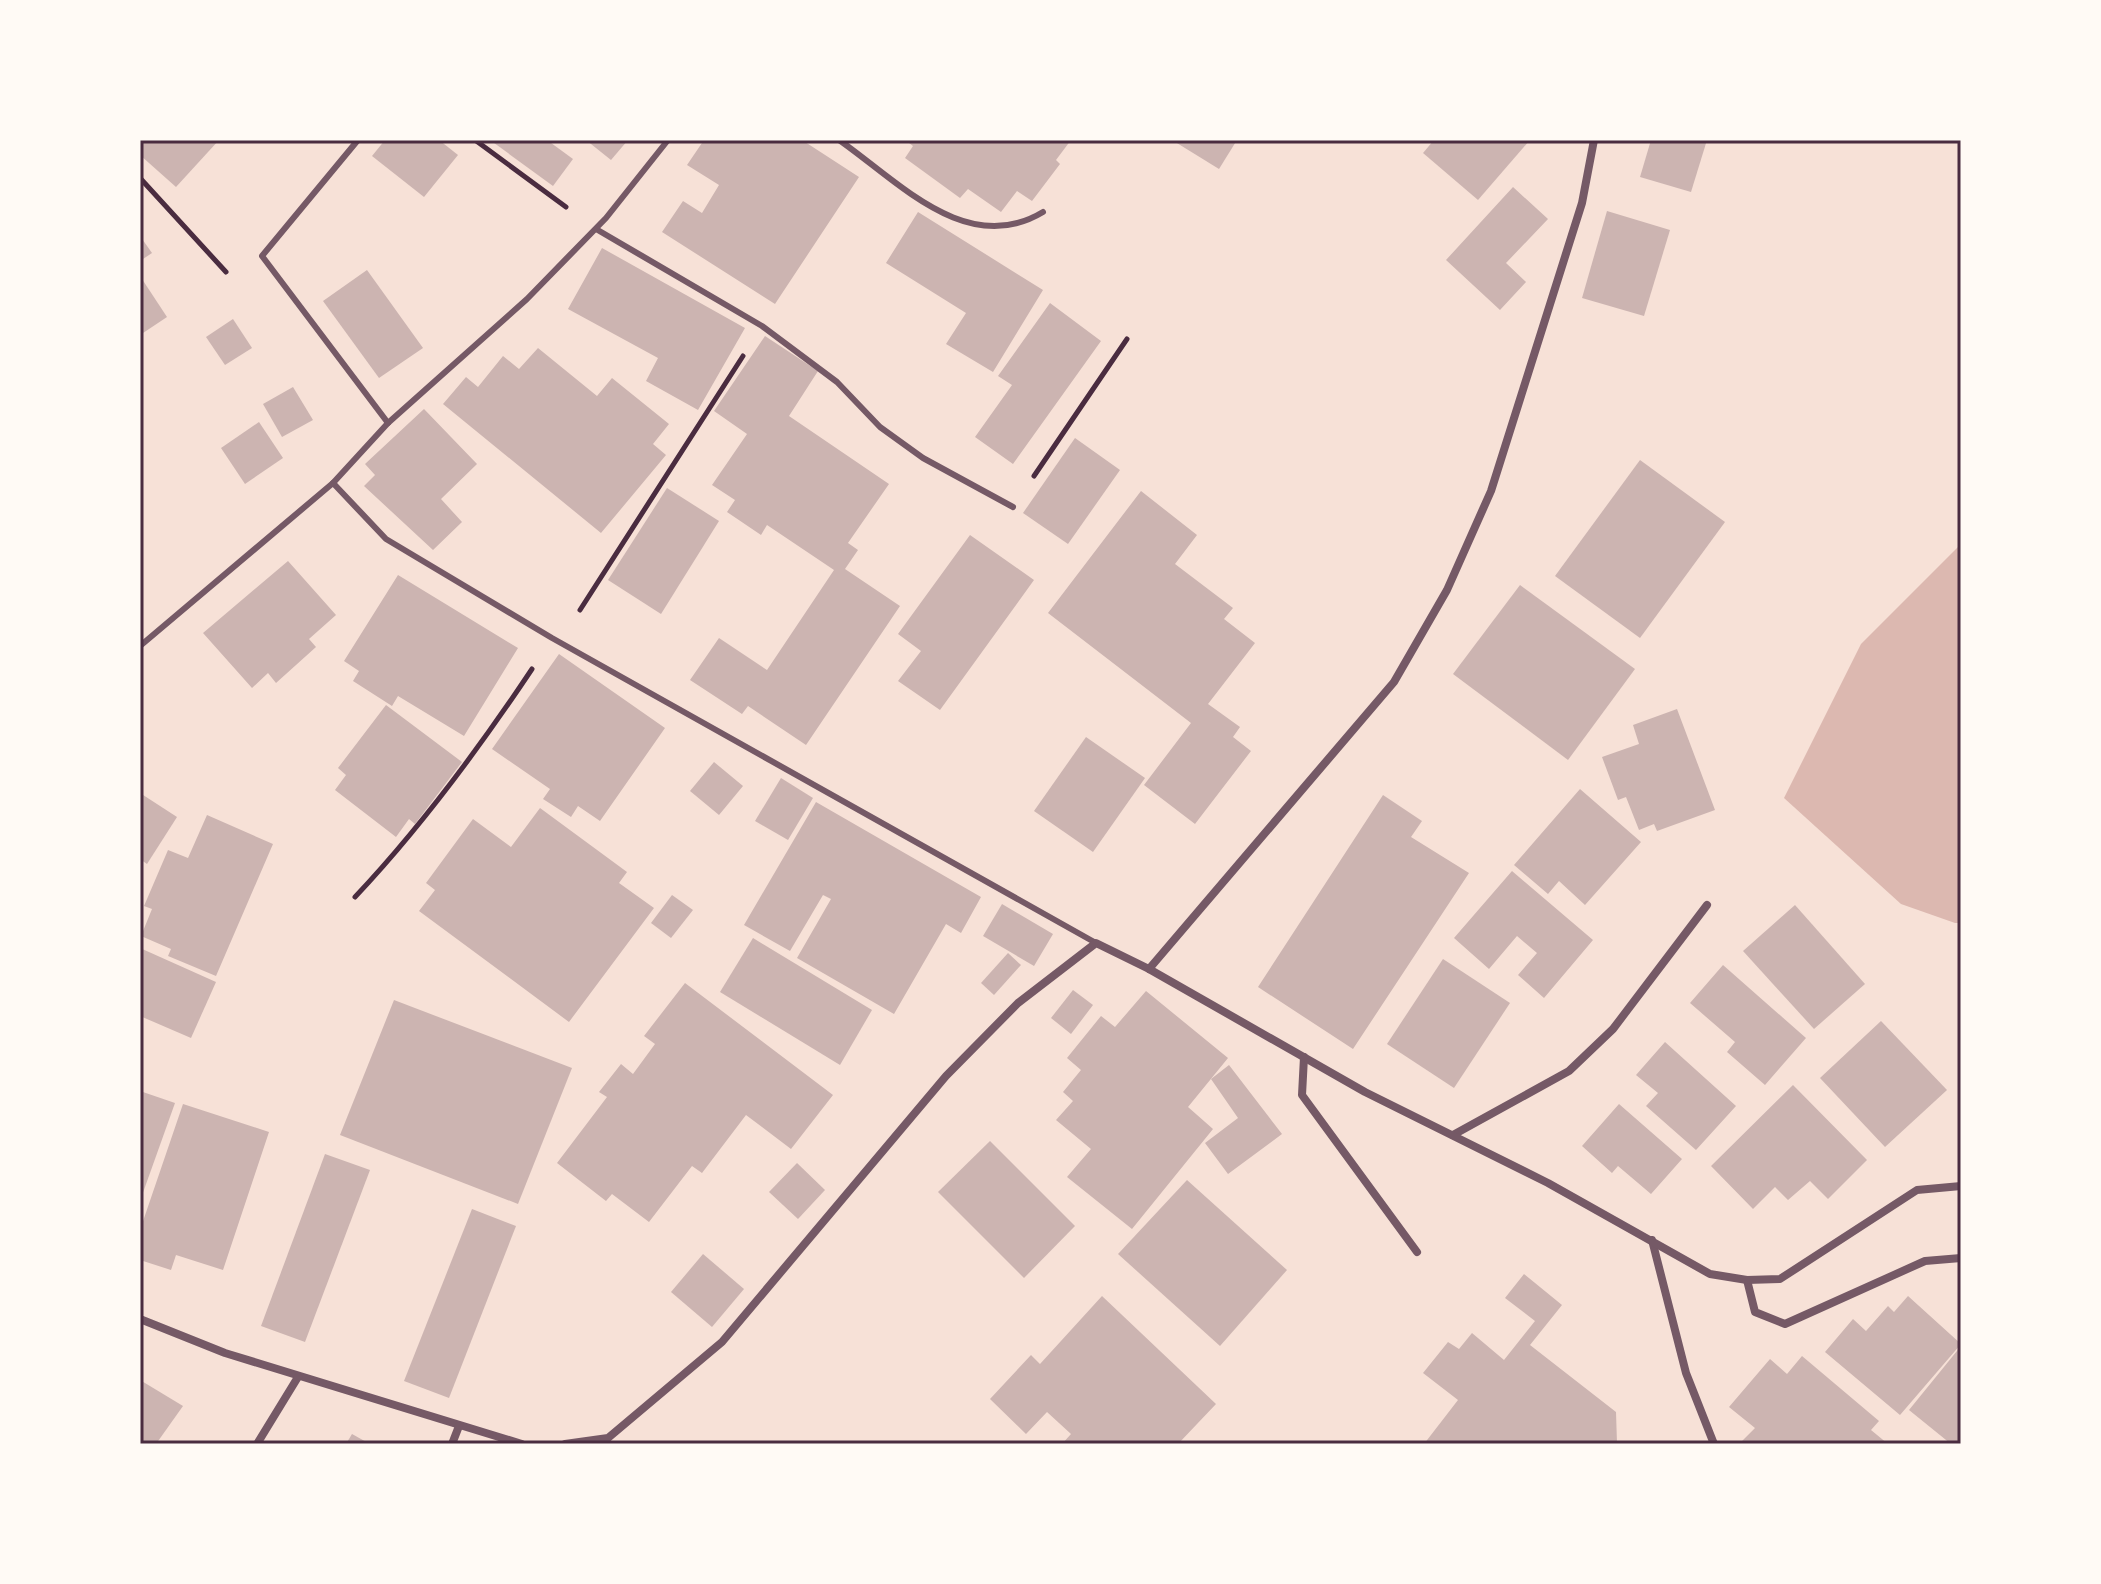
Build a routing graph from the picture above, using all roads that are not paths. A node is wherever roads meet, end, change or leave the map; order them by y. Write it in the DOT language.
graph roads {
  1 [pos="358,140"];
  2 [pos="668,140"];
  3 [pos="839,140"];
  4 [pos="1594,140"];
  5 [pos="1043,212"];
  6 [pos="596,229"];
  7 [pos="388,423"];
  8 [pos="333,483"];
  9 [pos="1013,507"];
  10 [pos="140,646"];
  11 [pos="1707,905"];
  12 [pos="1096,943"];
  13 [pos="1149,969"];
  14 [pos="1304,1057"];
  15 [pos="1453,1135"];
  16 [pos="1961,1186"];
  17 [pos="1652,1240"];
  18 [pos="1417,1252"];
  19 [pos="1961,1258"];
  20 [pos="1747,1280"];
  21 [pos="140,1319"];
  22 [pos="298,1377"];
  23 [pos="459,1426"];
  24 [pos="609,1441"];
  25 [pos="257,1444"];
  26 [pos="452,1444"];
  27 [pos="522,1444"];
  28 [pos="565,1444"];
  29 [pos="1714,1444"];
  1 -- 7 [label="lane"];
  2 -- 6 [label="lane"];
  3 -- 5 [label="lane"];
  4 -- 13 [label="street"];
  6 -- 7 [label="lane"];
  6 -- 9 [label="lane"];
  7 -- 8 [label="lane"];
  8 -- 10 [label="lane"];
  8 -- 12 [label="lane"];
  11 -- 15 [label="street"];
  12 -- 13 [label="street"];
  12 -- 24 [label="street"];
  13 -- 14 [label="street"];
  14 -- 15 [label="street"];
  14 -- 18 [label="street"];
  15 -- 17 [label="street"];
  16 -- 20 [label="street"];
  17 -- 20 [label="street"];
  17 -- 29 [label="street"];
  19 -- 20 [label="street"];
  21 -- 22 [label="street"];
  22 -- 23 [label="street"];
  22 -- 25 [label="street"];
  23 -- 26 [label="street"];
  23 -- 27 [label="street"];
  24 -- 28 [label="street"];
}
